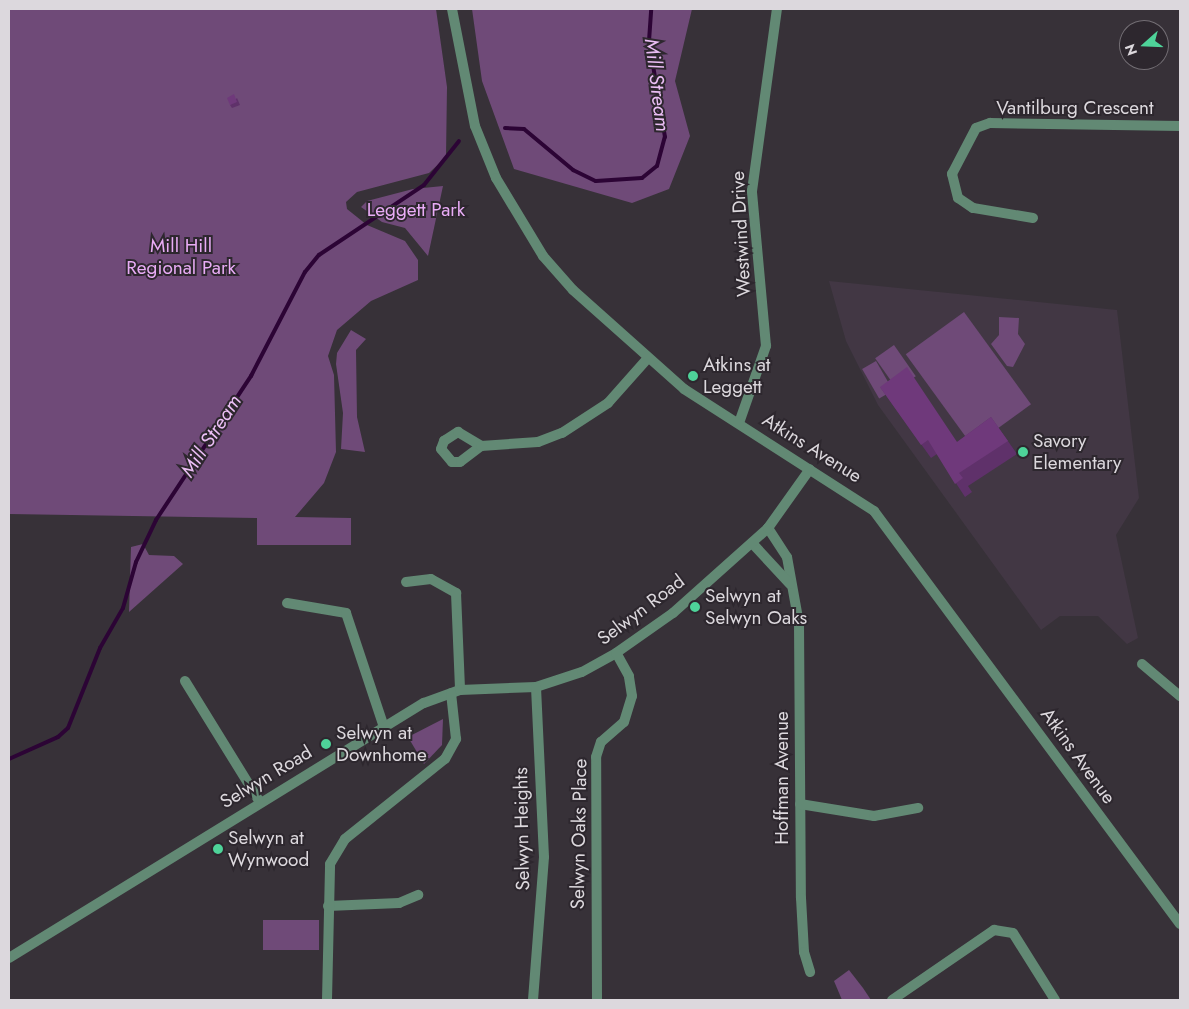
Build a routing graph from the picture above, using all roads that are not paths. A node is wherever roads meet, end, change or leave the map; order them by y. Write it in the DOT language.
graph roads {
  1 [pos="452,9"];
  2 [pos="777,9"];
  3 [pos="1180,126"];
  4 [pos="1033,218"];
  5 [pos="648,358"];
  6 [pos="739,424"];
  7 [pos="481,446"];
  8 [pos="810,469"];
  9 [pos="768,528"];
  10 [pos="752,543"];
  11 [pos="406,582"];
  12 [pos="790,584"];
  13 [pos="288,603"];
  14 [pos="616,653"];
  15 [pos="1142,664"];
  16 [pos="185,681"];
  17 [pos="536,687"];
  18 [pos="456,692"];
  19 [pos="1180,696"];
  20 [pos="384,727"];
  21 [pos="259,801"];
  22 [pos="800,804"];
  23 [pos="918,808"];
  24 [pos="418,895"];
  25 [pos="328,906"];
  26 [pos="1180,924"];
  27 [pos="9,958"];
  28 [pos="810,972"];
  29 [pos="327,1000"];
  30 [pos="533,1000"];
  31 [pos="597,1000"];
  32 [pos="892,1000"];
  33 [pos="1055,1000"];
  1 -- 5 [label="street, Atkins Avenue"];
  2 -- 6 [label="street, Westwind Drive"];
  3 -- 4 [label="street, Vantilburg Crescent"];
  5 -- 6 [label="street, Atkins Avenue"];
  5 -- 7 [label="street"];
  6 -- 8 [label="street, Atkins Avenue"];
  8 -- 9 [label="street, Selwyn Road"];
  8 -- 26 [label="street, Atkins Avenue"];
  9 -- 10 [label="street, Selwyn Road"];
  9 -- 12 [label="street, Hoffman Avenue"];
  10 -- 12 [label="street"];
  10 -- 14 [label="street, Selwyn Road"];
  11 -- 18 [label="street"];
  12 -- 22 [label="street, Hoffman Avenue"];
  13 -- 20 [label="street"];
  14 -- 17 [label="street, Selwyn Road"];
  14 -- 31 [label="street, Selwyn Oaks Place"];
  15 -- 19 [label="street"];
  16 -- 21 [label="street"];
  17 -- 18 [label="street, Selwyn Road"];
  17 -- 30 [label="street, Selwyn Heights"];
  18 -- 20 [label="street, Selwyn Road"];
  18 -- 25 [label="street"];
  20 -- 21 [label="street, Selwyn Road"];
  21 -- 27 [label="street, Selwyn Road"];
  22 -- 23 [label="street"];
  22 -- 28 [label="street, Hoffman Avenue"];
  24 -- 25 [label="street"];
  25 -- 29 [label="street"];
  32 -- 33 [label="street"];
}
